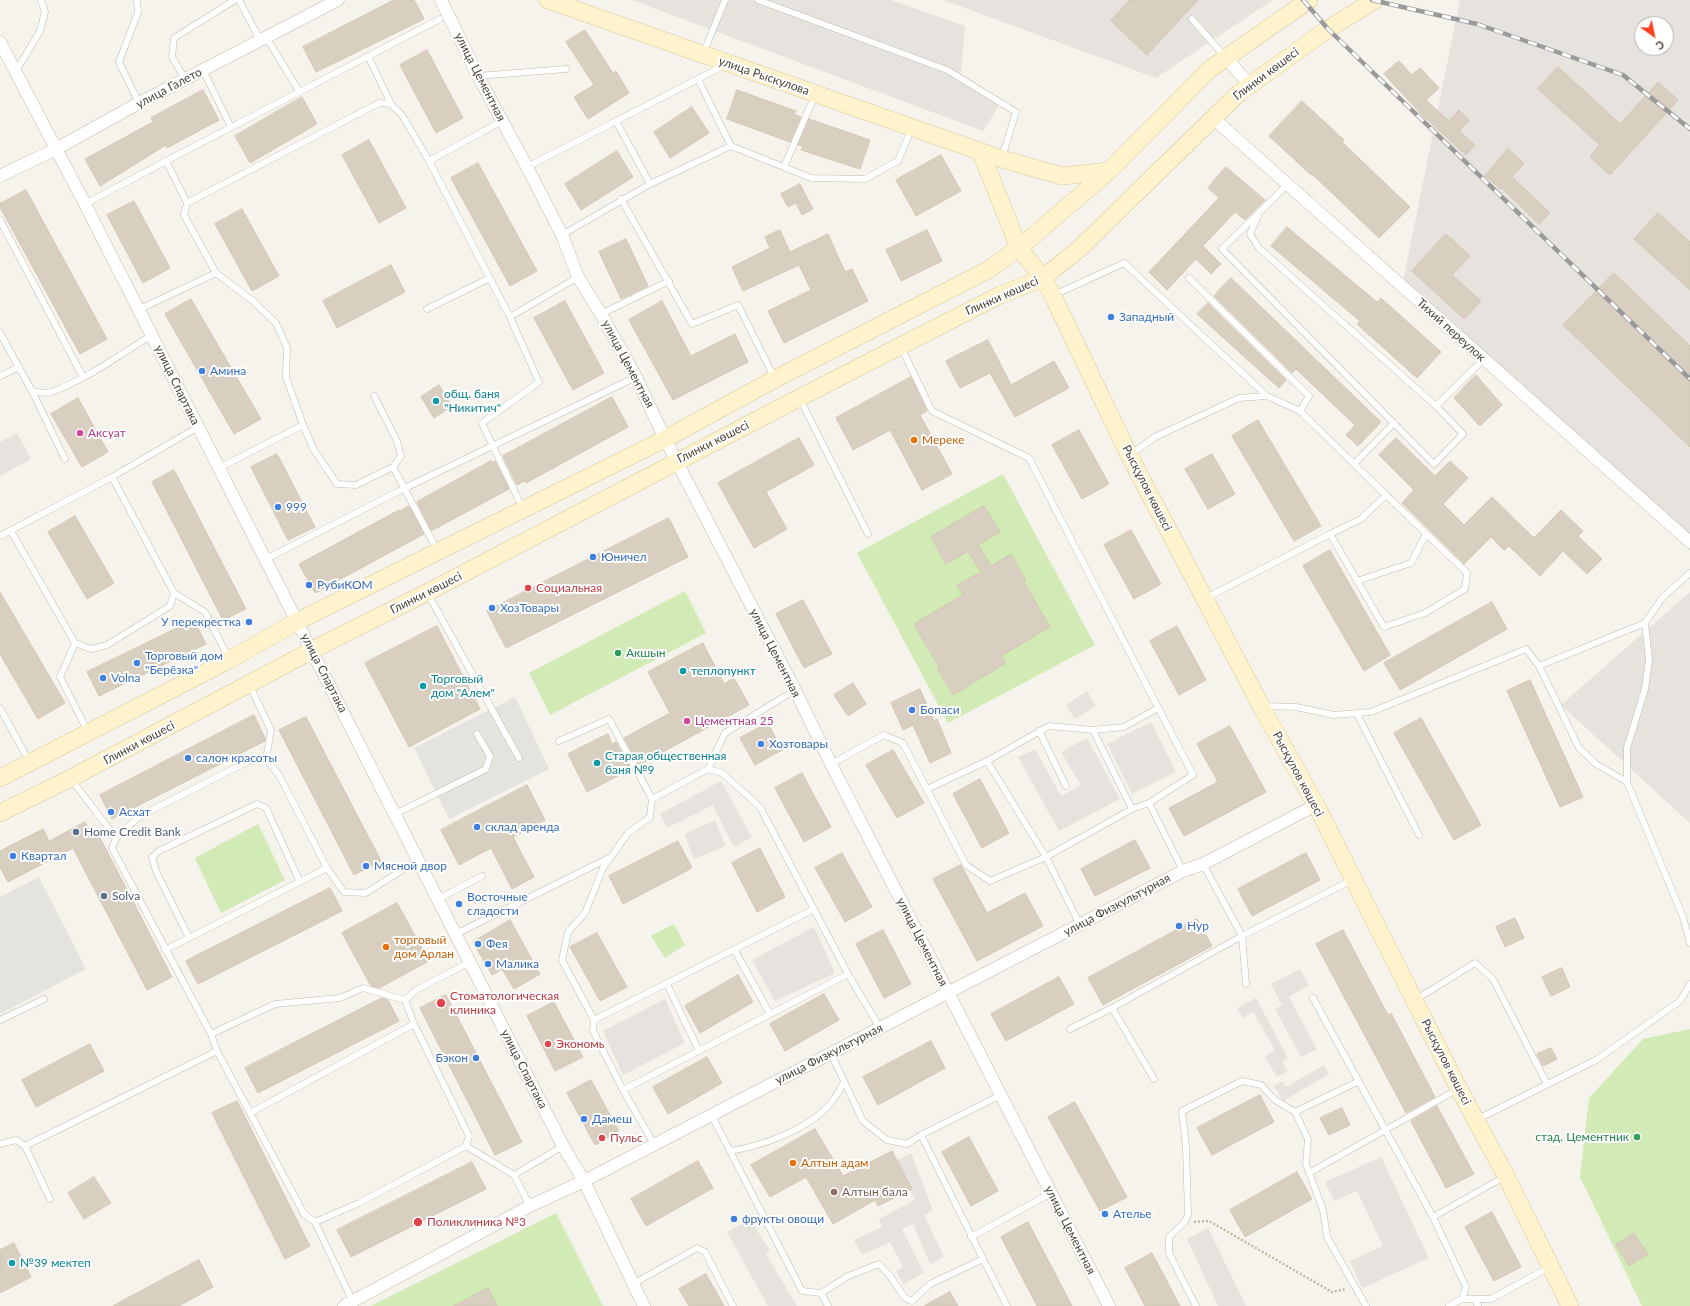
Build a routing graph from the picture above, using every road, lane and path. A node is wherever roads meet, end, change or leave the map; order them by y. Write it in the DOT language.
graph roads {
  1 [pos="41,0"];
  2 [pos="137,0"];
  3 [pos="235,0"];
  4 [pos="239,0"];
  5 [pos="338,0"];
  6 [pos="441,0"];
  7 [pos="548,0"];
  8 [pos="725,0"];
  9 [pos="758,0"];
  10 [pos="1309,0"];
  11 [pos="1375,0"];
  12 [pos="440,19"];
  13 [pos="1192,19"];
  14 [pos="263,39"];
  15 [pos="0,42"];
  16 [pos="703,55"];
  17 [pos="368,56"];
  18 [pos="1226,58"];
  19 [pos="728,64"];
  20 [pos="566,69"];
  21 [pos="203,70"];
  22 [pos="16,73"];
  23 [pos="478,76"];
  24 [pos="185,79"];
  25 [pos="698,79"];
  26 [pos="1250,85"];
  27 [pos="299,91"];
  28 [pos="815,94"];
  29 [pos="138,103"];
  30 [pos="391,104"];
  31 [pos="1213,118"];
  32 [pos="502,121"];
  33 [pos="616,121"];
  34 [pos="231,127"];
  35 [pos="912,128"];
  36 [pos="731,146"];
  37 [pos="56,149"];
  38 [pos="981,153"];
  39 [pos="1002,159"];
  40 [pos="166,160"];
  41 [pos="429,161"];
  42 [pos="527,167"];
  43 [pos="784,167"];
  44 [pos="1110,171"];
  45 [pos="0,176"];
  46 [pos="650,184"];
  47 [pos="1288,184"];
  48 [pos="621,199"];
  49 [pos="187,203"];
  50 [pos="85,204"];
  51 [pos="1260,211"];
  52 [pos="0,220"];
  53 [pos="562,235"];
  54 [pos="1019,248"];
  55 [pos="216,273"];
  56 [pos="578,277"];
  57 [pos="490,278"];
  58 [pos="1043,278"];
  59 [pos="1189,278"];
  60 [pos="669,281"];
  61 [pos="1053,296"];
  62 [pos="427,309"];
  63 [pos="138,310"];
  64 [pos="601,314"];
  65 [pos="510,317"];
  66 [pos="0,333"];
  67 [pos="152,335"];
  68 [pos="900,346"];
  69 [pos="1484,359"];
  70 [pos="19,367"];
  71 [pos="0,376"];
  72 [pos="82,377"];
  73 [pos="636,377"];
  74 [pos="775,379"];
  75 [pos="32,391"];
  76 [pos="374,396"];
  77 [pos="1268,396"];
  78 [pos="799,398"];
  79 [pos="1436,406"];
  80 [pos="1300,411"];
  81 [pos="1394,423"];
  82 [pos="303,425"];
  83 [pos="198,428"];
  84 [pos="666,439"];
  85 [pos="492,445"];
  86 [pos="1130,455"];
  87 [pos="65,459"];
  88 [pos="677,461"];
  89 [pos="1354,464"];
  90 [pos="393,466"];
  91 [pos="219,468"];
  92 [pos="112,477"];
  93 [pos="405,488"];
  94 [pos="1386,495"];
  95 [pos="523,509"];
  96 [pos="11,531"];
  97 [pos="868,534"];
  98 [pos="1330,534"];
  99 [pos="1426,534"];
  100 [pos="0,536"];
  101 [pos="1690,542"];
  102 [pos="438,551"];
  103 [pos="266,560"];
  104 [pos="1690,573"];
  105 [pos="1357,581"];
  106 [pos="428,592"];
  107 [pos="174,593"];
  108 [pos="1205,599"];
  109 [pos="298,621"];
  110 [pos="1646,623"];
  111 [pos="75,643"];
  112 [pos="312,651"];
  113 [pos="229,660"];
  114 [pos="1539,666"];
  115 [pos="249,684"];
  116 [pos="795,690"];
  117 [pos="1261,706"];
  118 [pos="0,708"];
  119 [pos="1158,708"];
  120 [pos="1357,714"];
  121 [pos="1093,730"];
  122 [pos="1039,731"];
  123 [pos="88,734"];
  124 [pos="477,734"];
  125 [pos="559,741"];
  126 [pos="519,758"];
  127 [pos="266,759"];
  128 [pos="987,761"];
  129 [pos="30,763"];
  130 [pos="831,764"];
  131 [pos="708,769"];
  132 [pos="0,778"];
  133 [pos="71,778"];
  134 [pos="1627,782"];
  135 [pos="1066,786"];
  136 [pos="927,790"];
  137 [pos="652,799"];
  138 [pos="1149,803"];
  139 [pos="1316,805"];
  140 [pos="1132,808"];
  141 [pos="0,813"];
  142 [pos="395,814"];
  143 [pos="1419,835"];
  144 [pos="116,838"];
  145 [pos="610,857"];
  146 [pos="1046,857"];
  147 [pos="418,860"];
  148 [pos="1203,864"];
  149 [pos="327,868"];
  150 [pos="1184,871"];
  151 [pos="482,876"];
  152 [pos="1353,880"];
  153 [pos="300,882"];
  154 [pos="438,899"];
  155 [pos="814,909"];
  156 [pos="1080,925"];
  157 [pos="456,934"];
  158 [pos="1242,936"];
  159 [pos="189,938"];
  160 [pos="1690,943"];
  161 [pos="734,949"];
  162 [pos="165,950"];
  163 [pos="470,962"];
  164 [pos="848,974"];
  165 [pos="667,984"];
  166 [pos="1246,984"];
  167 [pos="1690,984"];
  168 [pos="948,992"];
  169 [pos="1314,998"];
  170 [pos="44,999"];
  171 [pos="405,1000"];
  172 [pos="1415,1000"];
  173 [pos="1112,1008"];
  174 [pos="770,1014"];
  175 [pos="0,1020"];
  176 [pos="594,1020"];
  177 [pos="414,1024"];
  178 [pos="880,1028"];
  179 [pos="1070,1029"];
  180 [pos="211,1034"];
  181 [pos="699,1051"];
  182 [pos="217,1052"];
  183 [pos="831,1054"];
  184 [pos="1154,1079"];
  185 [pos="1359,1081"];
  186 [pos="844,1082"];
  187 [pos="1547,1084"];
  188 [pos="1459,1089"];
  189 [pos="623,1090"];
  190 [pos="1001,1095"];
  191 [pos="1294,1112"];
  192 [pos="250,1113"];
  193 [pos="711,1114"];
  194 [pos="1476,1120"];
  195 [pos="1386,1130"];
  196 [pos="921,1135"];
  197 [pos="0,1144"];
  198 [pos="654,1144"];
  199 [pos="24,1146"];
  200 [pos="466,1146"];
  201 [pos="563,1146"];
  202 [pos="730,1151"];
  203 [pos="1309,1173"];
  204 [pos="514,1175"];
  205 [pos="1506,1176"];
  206 [pos="584,1181"];
  207 [pos="1051,1193"];
  208 [pos="50,1199"];
  209 [pos="530,1206"];
  210 [pos="1433,1217"];
  211 [pos="315,1222"];
  212 [pos="1184,1223"];
  213 [pos="971,1237"];
  214 [pos="983,1259"];
  215 [pos="1550,1268"];
  216 [pos="634,1284"];
  217 [pos="1355,1286"];
  218 [pos="821,1293"];
  219 [pos="1462,1299"];
  220 [pos="1474,1299"];
  221 [pos="349,1304"];
  222 [pos="912,1304"];
  223 [pos="644,1306"];
  224 [pos="733,1306"];
  225 [pos="828,1306"];
  226 [pos="1007,1306"];
  227 [pos="1109,1306"];
  228 [pos="1196,1306"];
  229 [pos="1366,1306"];
  230 [pos="1449,1306"];
  231 [pos="1478,1306"];
  232 [pos="1570,1306"];
  1 -- 22 [label="lane"];
  2 -- 29 [label="lane"];
  3 -- 24 [label="lane"];
  4 -- 14 [label="lane"];
  5 -- 14 [label="street, улица Галето"];
  6 -- 23 [label="street, улица Цементная"];
  7 -- 16 [label="main road, улица Рыскулова"];
  8 -- 16 [label="lane"];
  9 -- 39 [label="lane"];
  10 -- 18 [label="main road, Глинки көшесі"];
  11 -- 26 [label="main road, Глинки көшесі"];
  12 -- 17 [label="lane"];
  13 -- 18 [label="lane"];
  14 -- 21 [label="street, улица Галето"];
  14 -- 27 [label="lane"];
  15 -- 22 [label="street, улица Спартака"];
  16 -- 19 [label="main road, улица Рыскулова"];
  17 -- 27 [label="lane"];
  17 -- 30 [label="lane"];
  18 -- 26 [label="street"];
  18 -- 44 [label="main road, Глинки көшесі"];
  19 -- 25 [label="lane"];
  19 -- 28 [label="main road, улица Рыскулова"];
  20 -- 23 [label="lane"];
  21 -- 24 [label="street, улица Галето"];
  21 -- 34 [label="lane"];
  22 -- 37 [label="street, улица Спартака"];
  23 -- 32 [label="street, улица Цементная"];
  24 -- 29 [label="street, улица Галето"];
  25 -- 33 [label="lane"];
  25 -- 36 [label="lane"];
  26 -- 31 [label="main road, Глинки көшесі"];
  27 -- 34 [label="lane"];
  28 -- 35 [label="main road, улица Рыскулова"];
  28 -- 43 [label="lane"];
  29 -- 37 [label="street, улица Галето"];
  30 -- 41 [label="lane"];
  30 -- 49 [label="lane"];
  31 -- 47 [label="street, Тихий переулок"];
  31 -- 58 [label="main road, Глинки көшесі"];
  32 -- 41 [label="lane"];
  32 -- 42 [label="street, улица Цементная"];
  33 -- 42 [label="lane"];
  33 -- 46 [label="lane"];
  34 -- 40 [label="lane"];
  35 -- 38 [label="main road, улица Рыскулова"];
  35 -- 43 [label="lane"];
  36 -- 43 [label="lane"];
  36 -- 46 [label="lane"];
  37 -- 45 [label="street, улица Галето"];
  37 -- 50 [label="street, улица Спартака"];
  38 -- 39 [label="main road, улица Рыскулова"];
  38 -- 54 [label="main road"];
  39 -- 44 [label="main road, улица Рыскулова"];
  40 -- 49 [label="lane"];
  40 -- 50 [label="lane"];
  41 -- 57 [label="lane"];
  42 -- 53 [label="street, улица Цементная"];
  44 -- 54 [label="main road, Глинки көшесі"];
  46 -- 48 [label="lane"];
  47 -- 51 [label="lane"];
  47 -- 69 [label="street, Тихий переулок"];
  48 -- 53 [label="lane"];
  48 -- 60 [label="lane"];
  49 -- 55 [label="lane"];
  50 -- 63 [label="street, улица Спартака"];
  51 -- 79 [label="lane"];
  51 -- 81 [label="lane"];
  52 -- 72 [label="lane"];
  53 -- 56 [label="street, улица Цементная"];
  54 -- 58 [label="main road, Рысқұлов көшесі"];
  54 -- 74 [label="main road, Глинки көшесі"];
  55 -- 63 [label="lane"];
  55 -- 82 [label="lane"];
  56 -- 64 [label="street, улица Цементная"];
  56 -- 65 [label="lane"];
  57 -- 62 [label="lane"];
  57 -- 65 [label="lane"];
  58 -- 61 [label="main road, Рысқұлов көшесі"];
  58 -- 68 [label="main road, Глинки көшесі"];
  59 -- 80 [label="lane"];
  60 -- 64 [label="lane"];
  60 -- 74 [label="lane"];
  61 -- 77 [label="lane"];
  61 -- 86 [label="main road, Рысқұлов көшесі"];
  63 -- 67 [label="street, улица Спартака"];
  64 -- 73 [label="street, улица Цементная"];
  65 -- 85 [label="lane"];
  66 -- 70 [label="lane"];
  67 -- 72 [label="lane"];
  67 -- 83 [label="street, улица Спартака"];
  68 -- 78 [label="main road, Глинки көшесі"];
  68 -- 119 [label="lane"];
  69 -- 79 [label="lane"];
  69 -- 101 [label="street, Тихий переулок"];
  70 -- 71 [label="lane"];
  70 -- 75 [label="lane"];
  72 -- 75 [label="lane"];
  73 -- 84 [label="street, улица Цементная"];
  73 -- 85 [label="lane"];
  74 -- 84 [label="main road, Глинки көшесі"];
  75 -- 87 [label="lane"];
  76 -- 90 [label="lane"];
  77 -- 80 [label="lane"];
  77 -- 86 [label="lane"];
  78 -- 88 [label="main road, Глинки көшесі"];
  78 -- 97 [label="lane"];
  79 -- 81 [label="lane"];
  80 -- 89 [label="lane"];
  81 -- 89 [label="lane"];
  82 -- 90 [label="lane"];
  82 -- 91 [label="lane"];
  83 -- 91 [label="street, улица Спартака"];
  83 -- 92 [label="lane"];
  84 -- 88 [label="street, улица Цементная"];
  84 -- 95 [label="main road, Глинки көшесі"];
  85 -- 93 [label="lane"];
  85 -- 95 [label="lane"];
  86 -- 108 [label="main road, Рысқұлов көшесі"];
  88 -- 106 [label="main road, Глинки көшесі"];
  88 -- 116 [label="street, улица Цементная"];
  89 -- 94 [label="lane"];
  90 -- 93 [label="lane"];
  91 -- 103 [label="street, улица Спартака"];
  92 -- 96 [label="lane"];
  92 -- 107 [label="lane"];
  93 -- 102 [label="lane"];
  93 -- 103 [label="lane"];
  94 -- 98 [label="lane"];
  94 -- 99 [label="lane"];
  95 -- 102 [label="main road, Глинки көшесі"];
  96 -- 100 [label="lane"];
  96 -- 111 [label="lane"];
  98 -- 105 [label="lane"];
  98 -- 108 [label="lane"];
  99 -- 105 [label="lane"];
  99 -- 105 [label="lane"];
  102 -- 109 [label="main road, Глинки көшесі"];
  103 -- 109 [label="street, улица Спартака"];
  104 -- 110 [label="lane"];
  106 -- 112 [label="main road, Глинки көшесі"];
  106 -- 126 [label="lane"];
  107 -- 111 [label="lane"];
  107 -- 113 [label="lane"];
  108 -- 117 [label="main road, Рысқұлов көшесі"];
  109 -- 112 [label="street, улица Спартака"];
  109 -- 113 [label="main road, Глинки көшесі"];
  110 -- 114 [label="lane"];
  110 -- 134 [label="lane"];
  111 -- 123 [label="lane"];
  112 -- 115 [label="main road, Глинки көшесі"];
  112 -- 142 [label="street, улица Спартака"];
  113 -- 123 [label="main road, Глинки көшесі"];
  114 -- 120 [label="lane"];
  114 -- 134 [label="lane"];
  115 -- 127 [label="lane"];
  115 -- 133 [label="main road, Глинки көшесі"];
  116 -- 130 [label="street, улица Цементная"];
  116 -- 131 [label="lane"];
  117 -- 120 [label="lane"];
  117 -- 139 [label="main road, Рысқұлов көшесі"];
  118 -- 129 [label="lane"];
  119 -- 121 [label="lane"];
  119 -- 138 [label="lane"];
  120 -- 143 [label="lane"];
  121 -- 122 [label="lane"];
  121 -- 140 [label="lane"];
  122 -- 128 [label="lane"];
  122 -- 135 [label="lane"];
  123 -- 129 [label="main road, Глинки көшесі"];
  124 -- 142 [label="lane"];
  125 -- 137 [label="lane"];
  127 -- 144 [label="lane"];
  127 -- 149 [label="lane"];
  128 -- 136 [label="lane"];
  128 -- 146 [label="lane"];
  129 -- 132 [label="main road, Глинки көшесі"];
  130 -- 136 [label="lane"];
  130 -- 168 [label="street, улица Цементная"];
  131 -- 137 [label="lane"];
  131 -- 155 [label="lane"];
  133 -- 141 [label="main road, Глинки көшесі"];
  133 -- 144 [label="lane"];
  134 -- 160 [label="lane"];
  136 -- 146 [label="lane"];
  137 -- 145 [label="lane"];
  138 -- 140 [label="lane"];
  138 -- 150 [label="lane"];
  139 -- 148 [label="street, улица Физкультурная"];
  139 -- 152 [label="main road, Рысқұлов көшесі"];
  140 -- 146 [label="lane"];
  142 -- 147 [label="street, улица Спартака"];
  144 -- 162 [label="lane"];
  145 -- 157 [label="lane"];
  145 -- 176 [label="lane"];
  146 -- 156 [label="lane"];
  147 -- 149 [label="lane"];
  147 -- 154 [label="street, улица Спартака"];
  148 -- 150 [label="street, улица Физкультурная"];
  148 -- 158 [label="lane"];
  149 -- 153 [label="lane"];
  150 -- 156 [label="street, улица Физкультурная"];
  151 -- 154 [label="lane"];
  152 -- 158 [label="lane"];
  152 -- 172 [label="main road, Рысқұлов көшесі"];
  153 -- 159 [label="lane"];
  153 -- 159 [label="lane"];
  154 -- 157 [label="street, улица Спартака"];
  155 -- 161 [label="lane"];
  155 -- 164 [label="lane"];
  156 -- 168 [label="street, улица Физкультурная"];
  157 -- 163 [label="street, улица Спартака"];
  158 -- 166 [label="lane"];
  158 -- 173 [label="lane"];
  159 -- 162 [label="lane"];
  161 -- 165 [label="lane"];
  161 -- 174 [label="lane"];
  162 -- 180 [label="lane"];
  163 -- 171 [label="lane"];
  163 -- 201 [label="street, улица Спартака"];
  164 -- 174 [label="lane"];
  164 -- 178 [label="lane"];
  165 -- 176 [label="lane"];
  165 -- 181 [label="lane"];
  167 -- 187 [label="lane"];
  168 -- 178 [label="street, улица Физкультурная"];
  168 -- 190 [label="street, улица Цементная"];
  169 -- 185 [label="lane"];
  170 -- 175 [label="lane"];
  171 -- 177 [label="lane"];
  171 -- 180 [label="lane"];
  172 -- 187 [label="lane"];
  172 -- 188 [label="main road, Рысқұлов көшесі"];
  173 -- 179 [label="lane"];
  173 -- 184 [label="lane"];
  174 -- 181 [label="lane"];
  176 -- 189 [label="lane"];
  177 -- 192 [label="lane"];
  177 -- 200 [label="lane"];
  178 -- 183 [label="street, улица Физкультурная"];
  180 -- 182 [label="lane"];
  181 -- 189 [label="lane"];
  182 -- 192 [label="lane"];
  182 -- 199 [label="lane"];
  183 -- 186 [label="lane"];
  183 -- 193 [label="street, улица Физкультурная"];
  185 -- 191 [label="lane"];
  185 -- 195 [label="lane"];
  186 -- 196 [label="lane"];
  186 -- 202 [label="lane"];
  187 -- 194 [label="lane"];
  188 -- 194 [label="main road, Рысқұлов көшесі"];
  188 -- 195 [label="lane"];
  189 -- 198 [label="lane"];
  190 -- 196 [label="lane"];
  190 -- 207 [label="street, улица Цементная"];
  191 -- 203 [label="lane"];
  191 -- 212 [label="lane"];
  192 -- 211 [label="lane"];
  193 -- 198 [label="street, улица Физкультурная"];
  193 -- 202 [label="lane"];
  194 -- 205 [label="main road, Рысқұлов көшесі"];
  195 -- 203 [label="lane"];
  195 -- 210 [label="lane"];
  196 -- 213 [label="lane"];
  197 -- 199 [label="lane"];
  198 -- 206 [label="street, улица Физкультурная"];
  199 -- 208 [label="lane"];
  200 -- 204 [label="lane"];
  200 -- 211 [label="lane"];
  201 -- 204 [label="lane"];
  201 -- 206 [label="street, улица Спартака"];
  202 -- 218 [label="lane"];
  203 -- 217 [label="lane"];
  204 -- 209 [label="lane"];
  205 -- 210 [label="lane"];
  205 -- 215 [label="main road, Рысқұлов көшесі"];
  206 -- 209 [label="street, улица Физкультурная"];
  206 -- 216 [label="street, улица Спартака"];
  207 -- 213 [label="lane"];
  207 -- 227 [label="street, улица Цементная"];
  209 -- 221 [label="street, улица Физкультурная"];
  210 -- 219 [label="lane"];
  211 -- 221 [label="lane"];
  212 -- 217 [label="path"];
  212 -- 228 [label="lane"];
  213 -- 214 [label="lane"];
  214 -- 222 [label="lane"];
  214 -- 226 [label="lane"];
  215 -- 220 [label="lane"];
  215 -- 232 [label="main road, Рысқұлов көшесі"];
  216 -- 223 [label="street, улица Спартака"];
  216 -- 224 [label="lane"];
  217 -- 229 [label="lane"];
  218 -- 222 [label="lane"];
  218 -- 225 [label="lane"];
  219 -- 220 [label="lane"];
  219 -- 230 [label="lane"];
  220 -- 231 [label="lane"];
}
